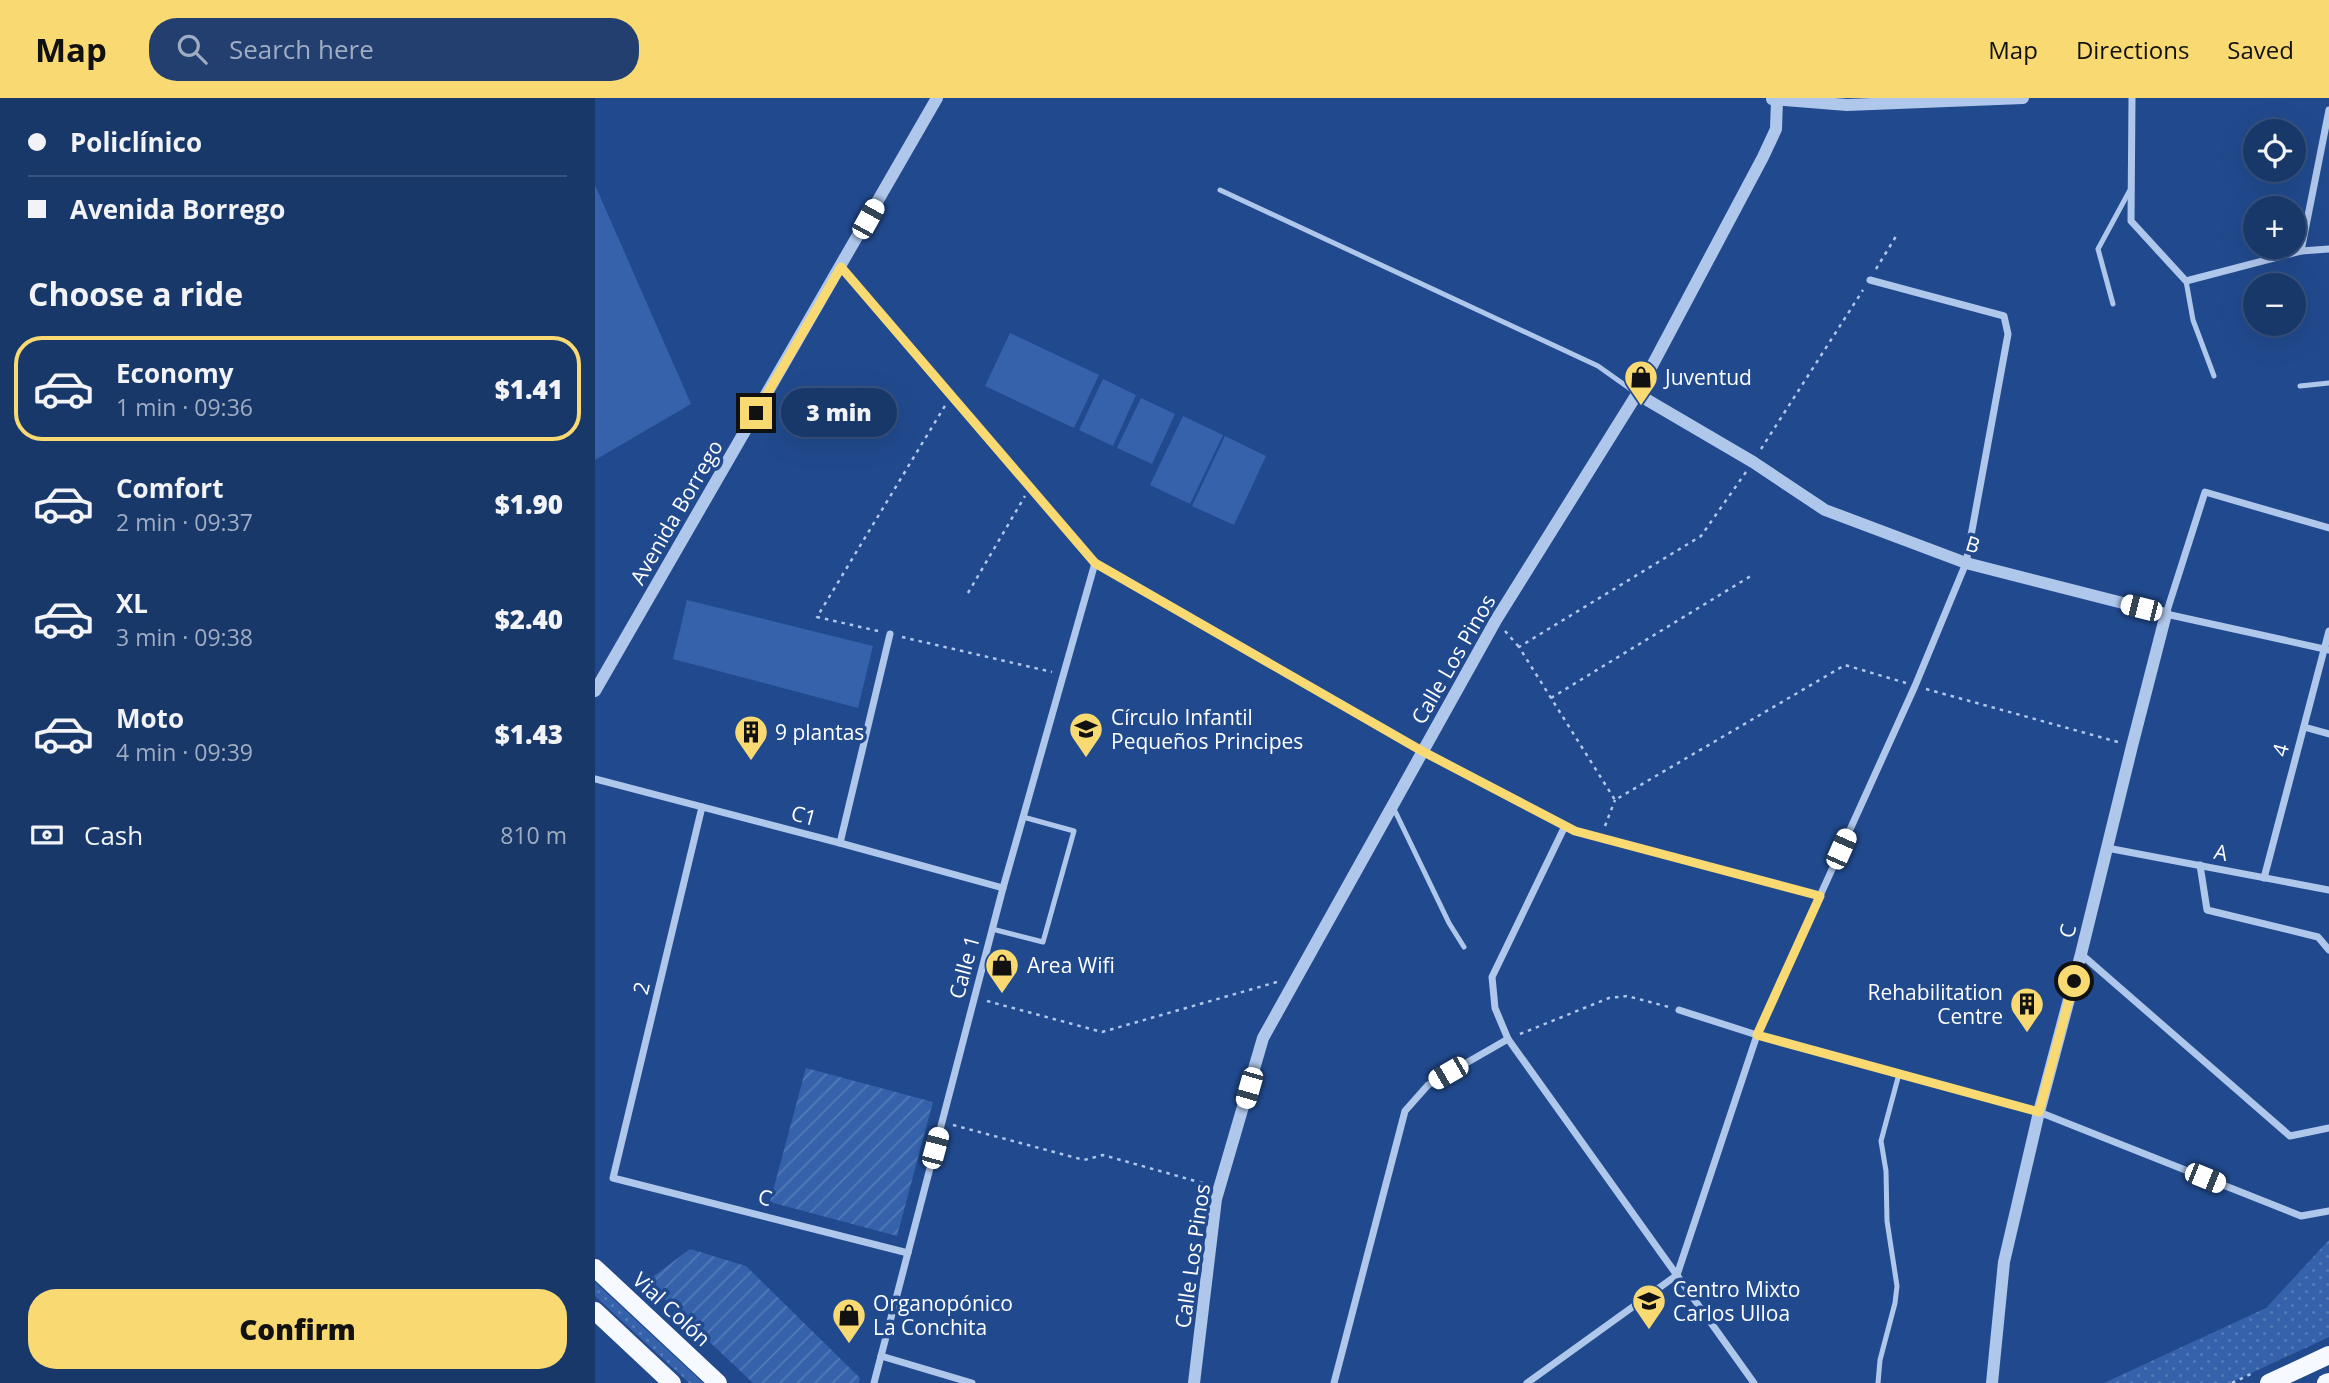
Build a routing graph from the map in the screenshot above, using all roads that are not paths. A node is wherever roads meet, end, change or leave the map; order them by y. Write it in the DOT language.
graph roads {
  1 [pos="937,98"];
  2 [pos="2023,98"];
  3 [pos="2132,98"];
  4 [pos="1773,99"];
  5 [pos="1936,100"];
  6 [pos="2329,110"];
  7 [pos="2131,187"];
  8 [pos="1220,190"];
  9 [pos="2306,226"];
  10 [pos="2329,249"];
  11 [pos="2306,251"];
  12 [pos="2270,259"];
  13 [pos="841,267"];
  14 [pos="1870,279"];
  15 [pos="2186,281"];
  16 [pos="2113,304"];
  17 [pos="2214,376"];
  18 [pos="2329,383"];
  19 [pos="2300,386"];
  20 [pos="1637,394"];
  21 [pos="2329,528"];
  22 [pos="1095,563"];
  23 [pos="1966,563"];
  24 [pos="2166,614"];
  25 [pos="2329,631"];
  26 [pos="890,634"];
  27 [pos="2327,650"];
  28 [pos="595,691"];
  29 [pos="2304,727"];
  30 [pos="2329,734"];
  31 [pos="1422,751"];
  32 [pos="595,779"];
  33 [pos="1392,806"];
  34 [pos="702,807"];
  35 [pos="1023,817"];
  36 [pos="1565,826"];
  37 [pos="840,843"];
  38 [pos="2107,848"];
  39 [pos="2200,865"];
  40 [pos="2264,878"];
  41 [pos="1003,888"];
  42 [pos="2329,890"];
  43 [pos="1820,896"];
  44 [pos="992,929"];
  45 [pos="1464,947"];
  46 [pos="2329,950"];
  47 [pos="2081,954"];
  48 [pos="1679,1010"];
  49 [pos="1757,1035"];
  50 [pos="1508,1039"];
  51 [pos="1899,1074"];
  52 [pos="2039,1112"];
  53 [pos="2329,1128"];
  54 [pos="613,1178"];
  55 [pos="2329,1211"];
  56 [pos="908,1253"];
  57 [pos="595,1268"];
  58 [pos="1677,1275"];
  59 [pos="595,1311"];
  60 [pos="2329,1355"];
  61 [pos="881,1356"];
  62 [pos="673,1383"];
  63 [pos="718,1383"];
  64 [pos="874,1383"];
  65 [pos="972,1383"];
  66 [pos="1194,1383"];
  67 [pos="1334,1383"];
  68 [pos="1527,1383"];
  69 [pos="1754,1383"];
  70 [pos="1878,1383"];
  71 [pos="1992,1383"];
  72 [pos="2269,1383"];
  1 -- 13 [label="street, Avenida Borrego"];
  2 -- 5 [label="street"];
  3 -- 7 [label="street"];
  4 -- 5 [label="street"];
  4 -- 20 [label="street, Calle Los Pinos"];
  6 -- 9 [label="street"];
  7 -- 15 [label="street"];
  7 -- 16 [label="lane"];
  8 -- 20 [label="lane"];
  10 -- 11 [label="street"];
  12 -- 15 [label="street"];
  13 -- 22 [label="street"];
  13 -- 28 [label="street, Avenida Borrego"];
  14 -- 23 [label="street"];
  15 -- 17 [label="lane"];
  18 -- 19 [label="lane"];
  20 -- 23 [label="street, B"];
  20 -- 31 [label="street, Calle Los Pinos"];
  21 -- 24 [label="street, C"];
  22 -- 31 [label="street"];
  22 -- 35 [label="street, Calle 1"];
  23 -- 24 [label="street, B"];
  23 -- 43 [label="street"];
  24 -- 27 [label="street, B"];
  24 -- 38 [label="street, C"];
  25 -- 27 [label="street, 4"];
  26 -- 37 [label="street"];
  27 -- 29 [label="street, 4"];
  29 -- 30 [label="street"];
  29 -- 40 [label="street, 4"];
  31 -- 33 [label="street, Calle Los Pinos"];
  31 -- 36 [label="street"];
  32 -- 34 [label="street, C1"];
  33 -- 45 [label="lane"];
  33 -- 66 [label="street, Calle Los Pinos"];
  34 -- 37 [label="street, C1"];
  34 -- 54 [label="street, 2"];
  35 -- 41 [label="street, Calle 1"];
  35 -- 44 [label="lane"];
  36 -- 43 [label="street"];
  36 -- 50 [label="street"];
  37 -- 41 [label="street, C1"];
  38 -- 39 [label="street, A"];
  38 -- 47 [label="street, C"];
  39 -- 40 [label="street, A"];
  39 -- 46 [label="street"];
  40 -- 42 [label="street, A"];
  41 -- 44 [label="street, Calle 1"];
  43 -- 49 [label="street"];
  44 -- 56 [label="street, Calle 1"];
  47 -- 52 [label="street, C"];
  47 -- 53 [label="street"];
  48 -- 49 [label="street"];
  49 -- 51 [label="street"];
  49 -- 58 [label="street"];
  50 -- 58 [label="street"];
  50 -- 67 [label="street"];
  51 -- 52 [label="street"];
  51 -- 70 [label="lane"];
  52 -- 55 [label="street"];
  52 -- 71 [label="street, C"];
  54 -- 56 [label="street, C"];
  56 -- 61 [label="street, Calle 1"];
  57 -- 63 [label="main road, Vial Colón"];
  58 -- 68 [label="street"];
  58 -- 69 [label="street"];
  59 -- 62 [label="main road"];
  60 -- 72 [label="main road"];
  61 -- 64 [label="street, Calle 1"];
  61 -- 65 [label="street"];
}
